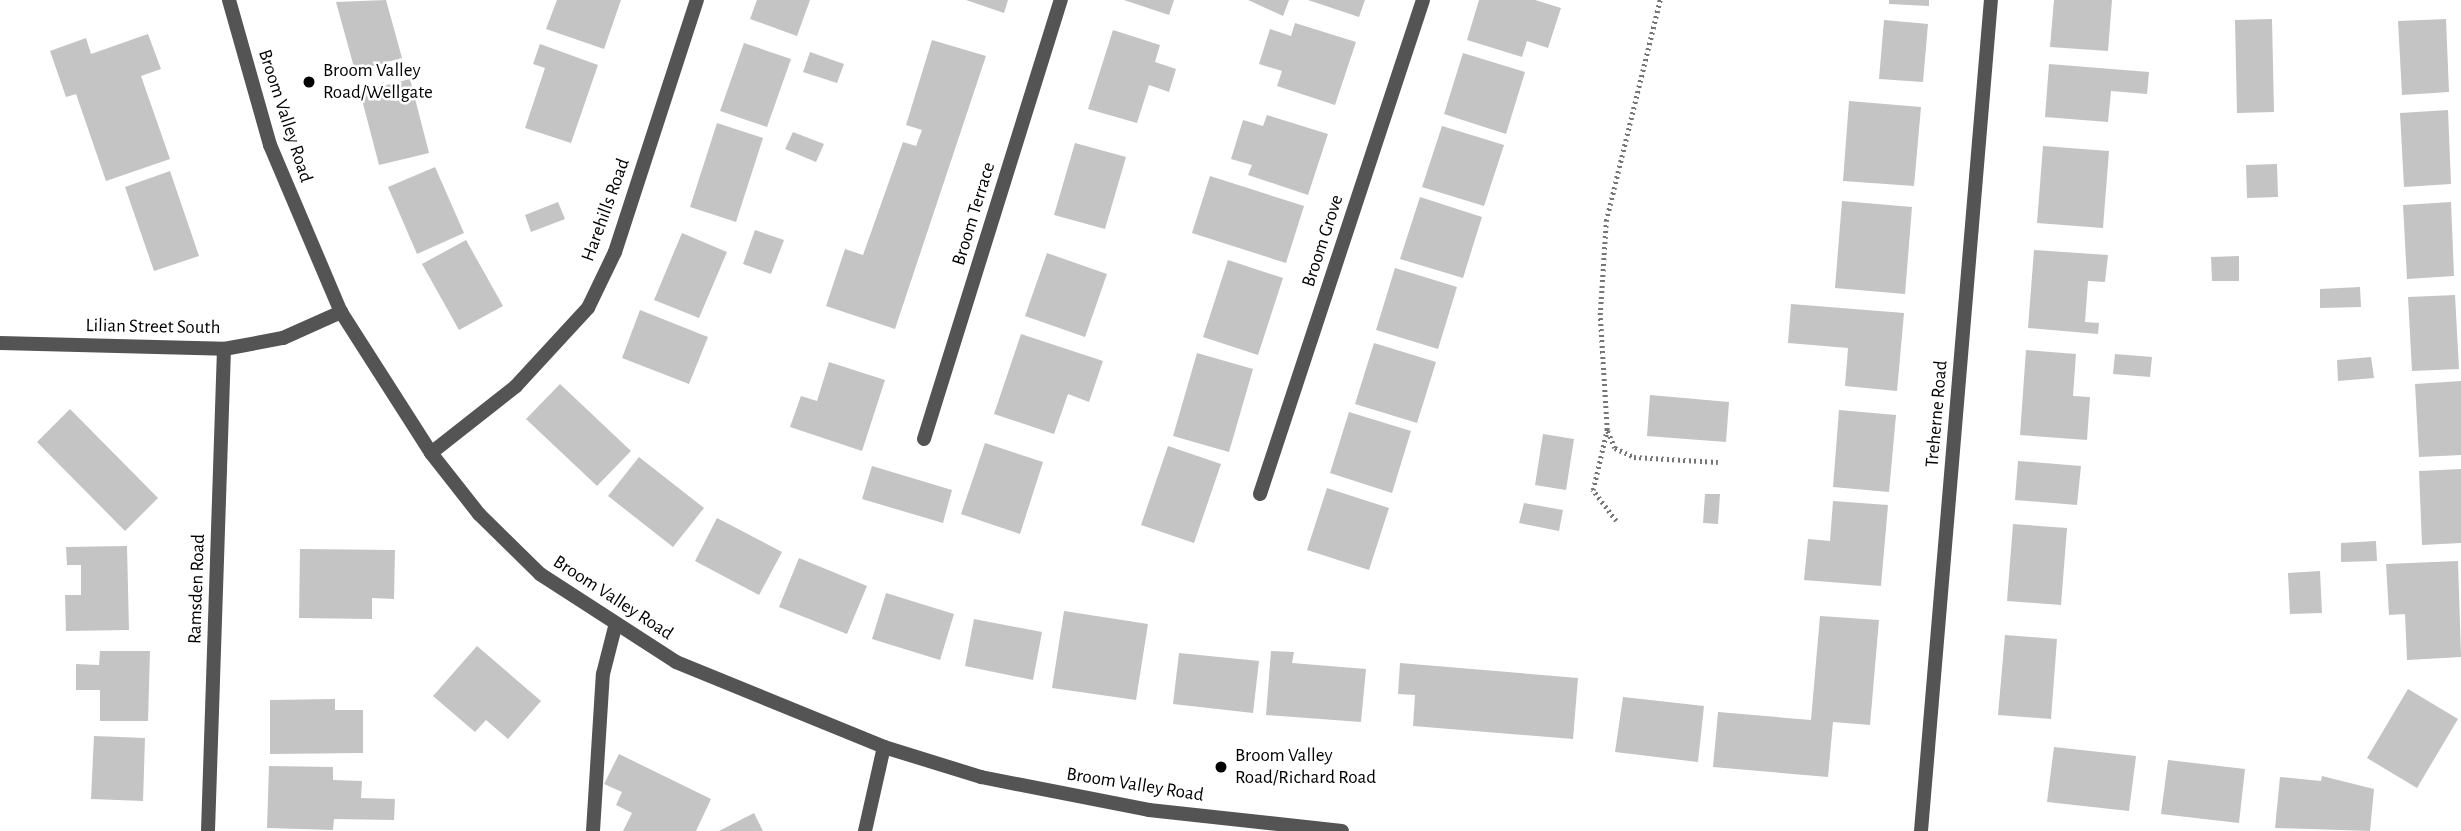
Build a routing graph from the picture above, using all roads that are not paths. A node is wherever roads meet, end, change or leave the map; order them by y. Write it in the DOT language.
graph roads {
  1 [pos="229,0"];
  2 [pos="697,0"];
  3 [pos="1061,0"];
  4 [pos="1423,0"];
  5 [pos="1991,0"];
  6 [pos="341,312"];
  7 [pos="0,343"];
  8 [pos="224,349"];
  9 [pos="924,439"];
  10 [pos="431,453"];
  11 [pos="1259,494"];
  12 [pos="615,627"];
  13 [pos="884,747"];
  14 [pos="208,831"];
  15 [pos="593,831"];
  16 [pos="865,831"];
  17 [pos="1342,831"];
  18 [pos="1921,831"];
  1 -- 6 [label="street, Broom Valley Road"];
  2 -- 10 [label="street, Harehills Road"];
  3 -- 9 [label="street, Broom Terrace"];
  4 -- 11 [label="street, Broom Grove"];
  5 -- 18 [label="street, Treherne Road"];
  6 -- 8 [label="street, Lilian Street South"];
  6 -- 10 [label="street, Broom Valley Road"];
  7 -- 8 [label="street, Lilian Street South"];
  8 -- 14 [label="street, Ramsden Road"];
  10 -- 12 [label="street, Broom Valley Road"];
  12 -- 13 [label="street, Broom Valley Road"];
  12 -- 15 [label="street"];
  13 -- 16 [label="street"];
  13 -- 17 [label="street, Broom Valley Road"];
}
